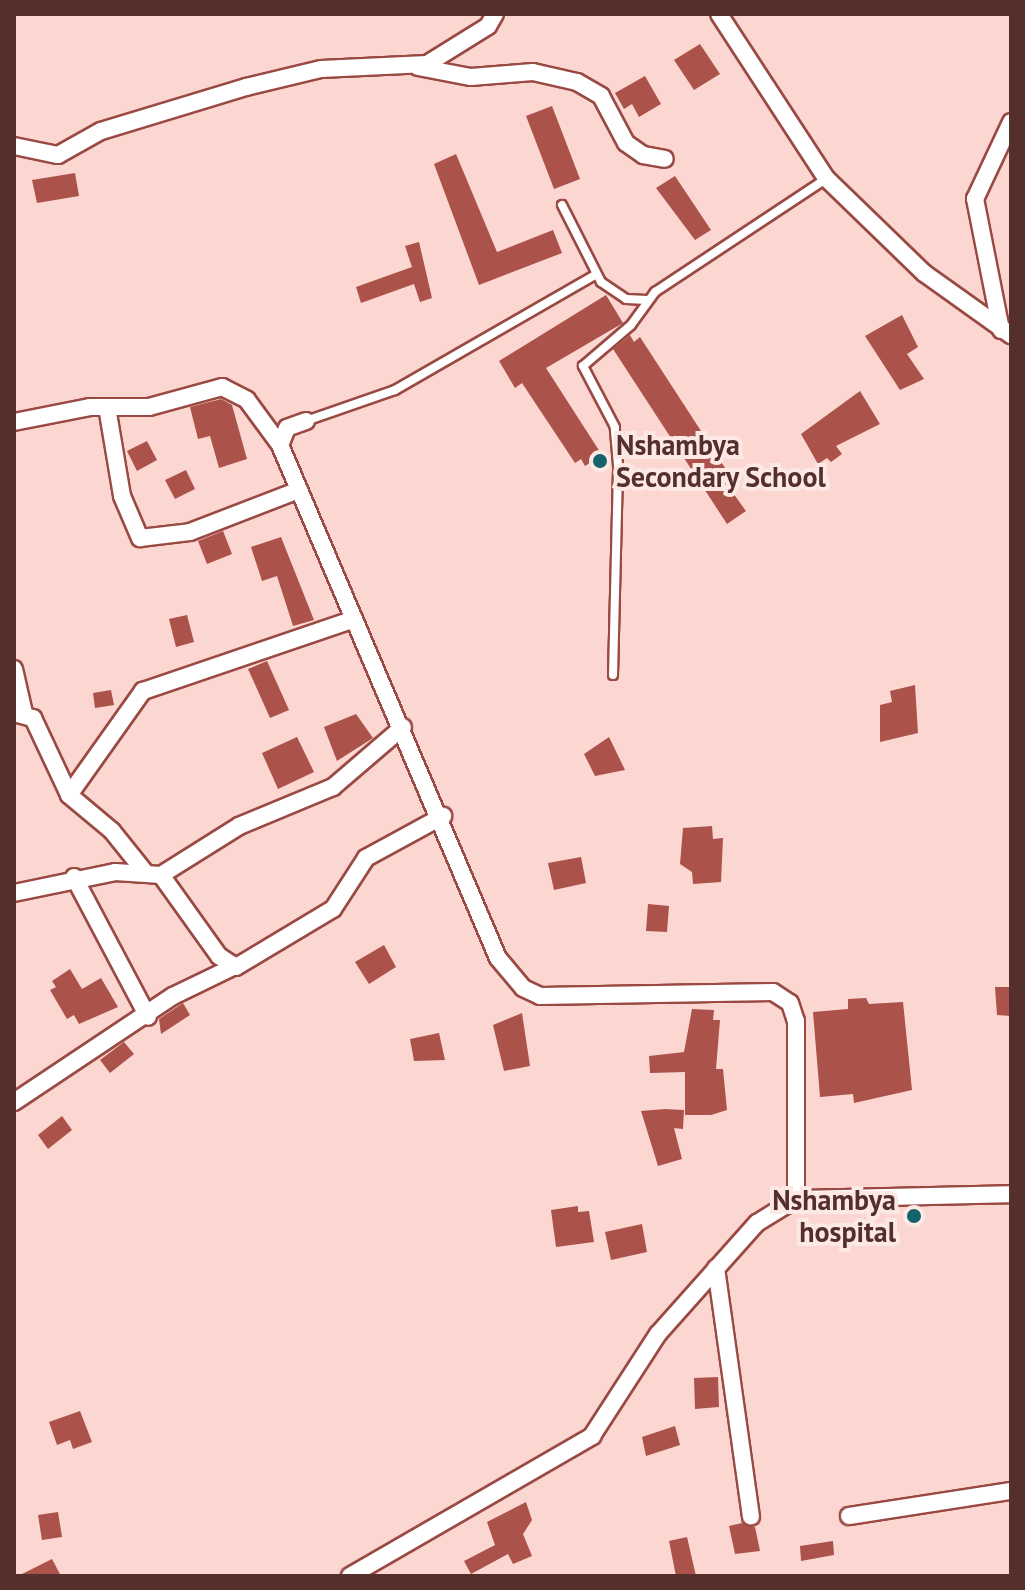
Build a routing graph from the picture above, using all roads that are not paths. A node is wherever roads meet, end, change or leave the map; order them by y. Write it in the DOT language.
graph roads {
  1 [pos="495,14"];
  2 [pos="719,14"];
  3 [pos="413,66"];
  4 [pos="1011,122"];
  5 [pos="14,146"];
  6 [pos="665,159"];
  7 [pos="826,178"];
  8 [pos="562,205"];
  9 [pos="595,275"];
  10 [pos="647,300"];
  11 [pos="1006,332"];
  12 [pos="107,407"];
  13 [pos="306,421"];
  14 [pos="14,422"];
  15 [pos="280,445"];
  16 [pos="299,490"];
  17 [pos="354,619"];
  18 [pos="14,669"];
  19 [pos="613,675"];
  20 [pos="19,713"];
  21 [pos="403,727"];
  22 [pos="69,795"];
  23 [pos="443,816"];
  24 [pos="144,871"];
  25 [pos="161,875"];
  26 [pos="74,877"];
  27 [pos="14,893"];
  28 [pos="231,968"];
  29 [pos="148,1017"];
  30 [pos="14,1102"];
  31 [pos="1011,1194"];
  32 [pos="796,1199"];
  33 [pos="716,1268"];
  34 [pos="1011,1491"];
  35 [pos="849,1516"];
  36 [pos="751,1517"];
  37 [pos="350,1576"];
  1 -- 3 [label="street"];
  2 -- 7 [label="street"];
  3 -- 5 [label="street"];
  3 -- 6 [label="street"];
  4 -- 11 [label="street"];
  7 -- 10 [label="lane"];
  7 -- 11 [label="street"];
  8 -- 9 [label="lane"];
  9 -- 10 [label="lane"];
  9 -- 13 [label="lane"];
  10 -- 19 [label="lane"];
  12 -- 14 [label="street"];
  12 -- 15 [label="street"];
  12 -- 16 [label="street"];
  13 -- 15 [label="street"];
  15 -- 16 [label="street"];
  16 -- 17 [label="street"];
  17 -- 21 [label="street"];
  17 -- 22 [label="street"];
  18 -- 20 [label="street"];
  20 -- 22 [label="street"];
  21 -- 23 [label="street"];
  21 -- 25 [label="street"];
  22 -- 24 [label="street"];
  23 -- 28 [label="street"];
  23 -- 32 [label="street"];
  24 -- 25 [label="street"];
  24 -- 26 [label="street"];
  25 -- 28 [label="street"];
  26 -- 27 [label="street"];
  26 -- 29 [label="street"];
  28 -- 29 [label="street"];
  29 -- 30 [label="street"];
  31 -- 32 [label="street"];
  32 -- 33 [label="street"];
  33 -- 36 [label="street"];
  33 -- 37 [label="street"];
  34 -- 35 [label="street"];
}
